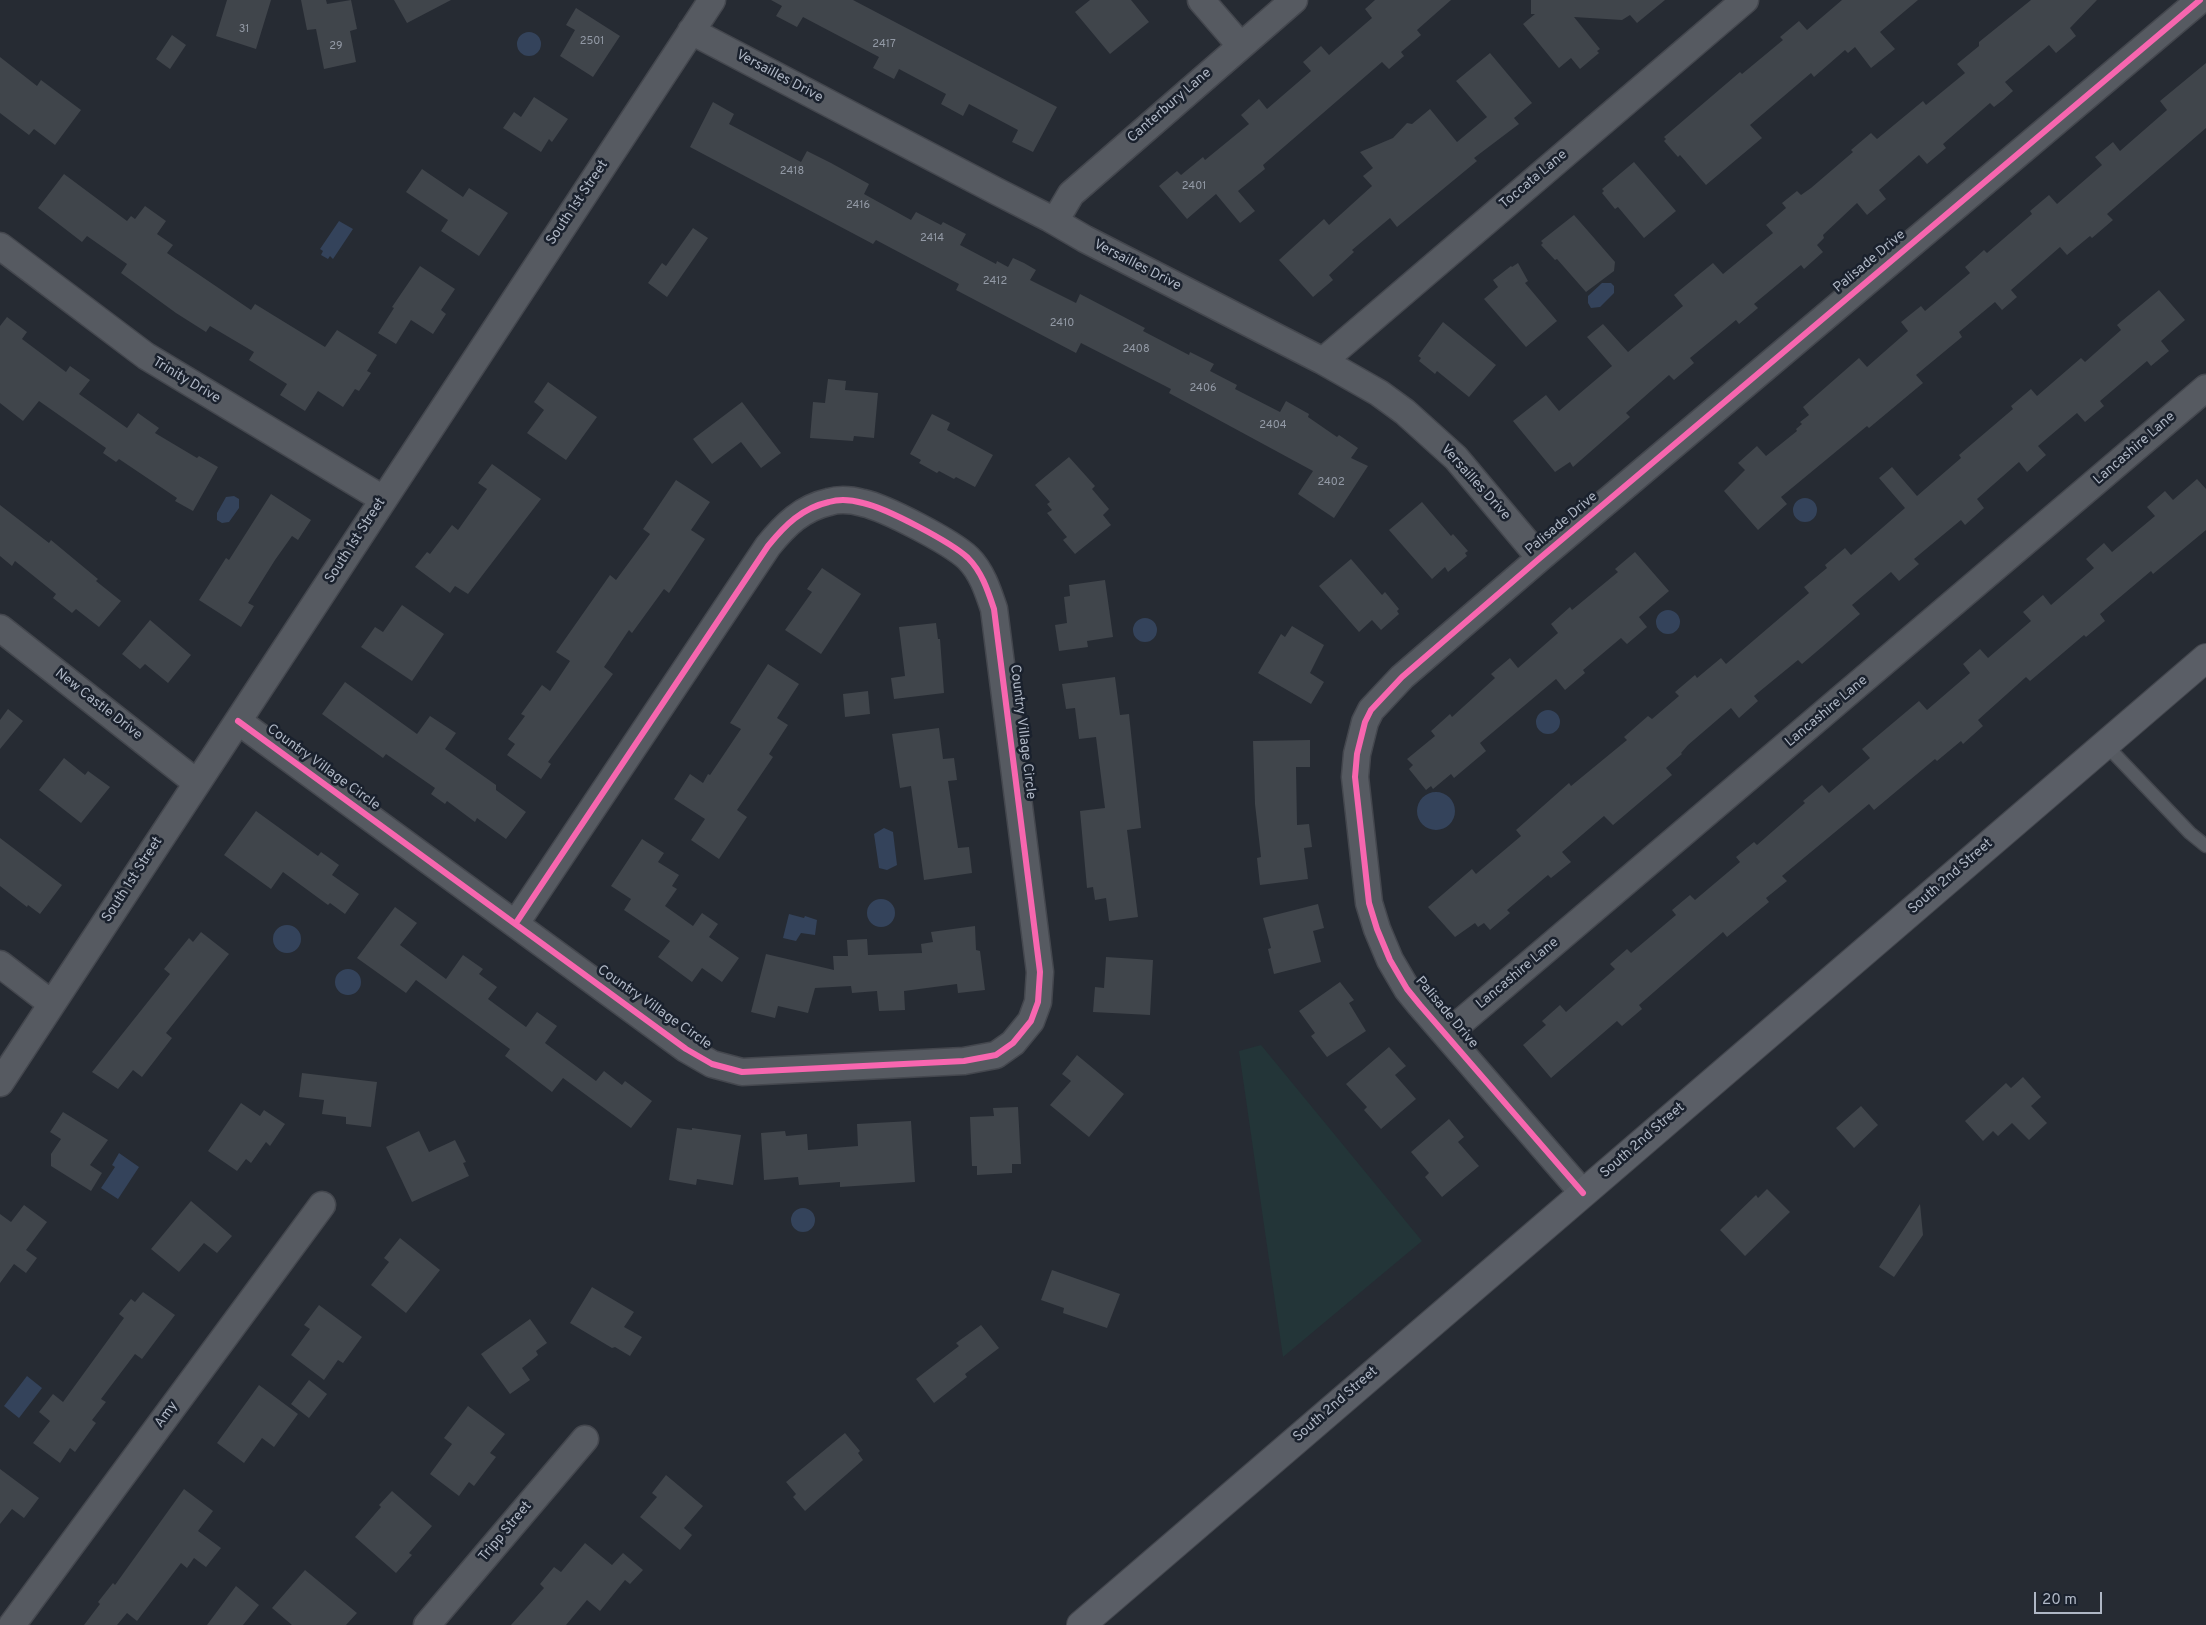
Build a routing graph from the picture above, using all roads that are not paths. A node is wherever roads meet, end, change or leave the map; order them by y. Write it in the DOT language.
graph roads {
  1 [pos="712,0"];
  2 [pos="1201,0"];
  3 [pos="1294,0"];
  4 [pos="1746,0"];
  5 [pos="2200,0"];
  6 [pos="691,30"];
  7 [pos="1240,45"];
  8 [pos="1055,221"];
  9 [pos="0,246"];
  10 [pos="1322,361"];
  11 [pos="2206,388"];
  12 [pos="384,499"];
  13 [pos="1540,558"];
  14 [pos="0,628"];
  15 [pos="2206,658"];
  16 [pos="238,721"];
  17 [pos="2105,744"];
  18 [pos="196,782"];
  19 [pos="2206,846"];
  20 [pos="516,923"];
  21 [pos="0,964"];
  22 [pos="52,1004"];
  23 [pos="1447,1034"];
  24 [pos="0,1083"];
  25 [pos="1583,1193"];
  26 [pos="322,1205"];
  27 [pos="585,1439"];
  28 [pos="12,1625"];
  29 [pos="427,1625"];
  30 [pos="1081,1625"];
  1 -- 6 [label="street, South 1st Street"];
  2 -- 7 [label="street"];
  3 -- 7 [label="street, Canterbury Lane"];
  4 -- 10 [label="street, Toccata Lane"];
  5 -- 13 [label="street, Palisade Drive"];
  6 -- 8 [label="street, Versailles Drive"];
  6 -- 12 [label="street, South 1st Street"];
  7 -- 8 [label="street, Canterbury Lane"];
  8 -- 10 [label="street, Versailles Drive"];
  9 -- 12 [label="street, Trinity Drive"];
  10 -- 13 [label="street, Versailles Drive"];
  11 -- 23 [label="street, Lancashire Lane"];
  12 -- 16 [label="street, South 1st Street"];
  13 -- 23 [label="street, Palisade Drive"];
  14 -- 18 [label="street, New Castle Drive"];
  15 -- 17 [label="main road, South 2nd Street"];
  16 -- 18 [label="street, South 1st Street"];
  16 -- 20 [label="street, Country Village Circle"];
  17 -- 19 [label="lane"];
  17 -- 25 [label="main road, South 2nd Street"];
  18 -- 22 [label="street, South 1st Street"];
  20 -- 20 [label="street, Country Village Circle"];
  21 -- 22 [label="street"];
  22 -- 24 [label="street, South 1st Street"];
  23 -- 25 [label="street, Palisade Drive"];
  25 -- 30 [label="main road, South 2nd Street"];
  26 -- 28 [label="street, Amy"];
  27 -- 29 [label="street, Tripp Street"];
}
